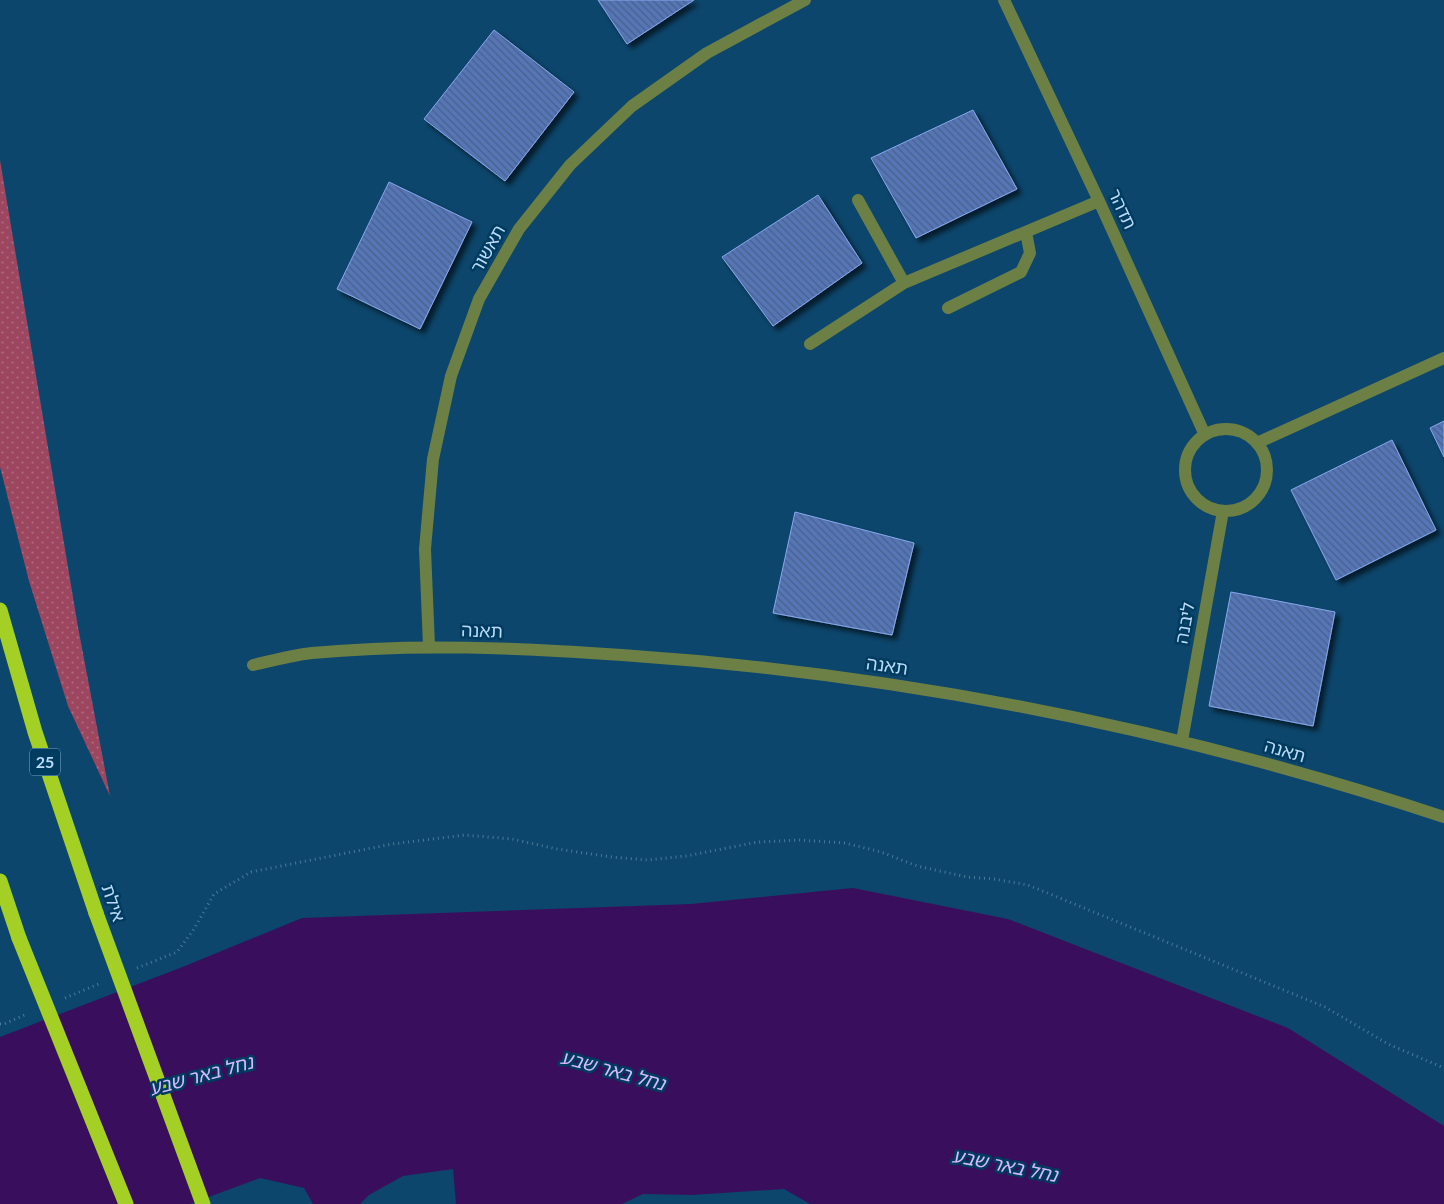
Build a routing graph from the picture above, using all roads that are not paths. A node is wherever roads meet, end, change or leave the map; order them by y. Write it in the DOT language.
graph roads {
  1 [pos="805,0"];
  2 [pos="1004,0"];
  3 [pos="858,200"];
  4 [pos="1099,201"];
  5 [pos="1026,232"];
  6 [pos="904,283"];
  7 [pos="948,308"];
  8 [pos="810,344"];
  9 [pos="1444,358"];
  10 [pos="1205,435"];
  11 [pos="1257,443"];
  12 [pos="1223,511"];
  13 [pos="0,610"];
  14 [pos="429,646"];
  15 [pos="253,665"];
  16 [pos="1182,741"];
  17 [pos="1444,817"];
  18 [pos="0,881"];
  19 [pos="126,1204"];
  20 [pos="203,1204"];
  1 -- 14 [label="street, תאשור"];
  2 -- 4 [label="street, תדהר"];
  3 -- 6 [label="street"];
  4 -- 5 [label="street"];
  4 -- 10 [label="street, תדהר"];
  5 -- 6 [label="street"];
  5 -- 7 [label="street"];
  6 -- 8 [label="street"];
  9 -- 11 [label="street"];
  10 -- 11 [label="street"];
  10 -- 12 [label="street"];
  11 -- 12 [label="street"];
  12 -- 16 [label="street, ליבנה"];
  13 -- 20 [label="highway, אילת / 25, bridge"];
  14 -- 15 [label="street, תאנה"];
  14 -- 16 [label="street, תאנה"];
  16 -- 17 [label="street, תאנה"];
  18 -- 19 [label="highway, bridge"];
}
